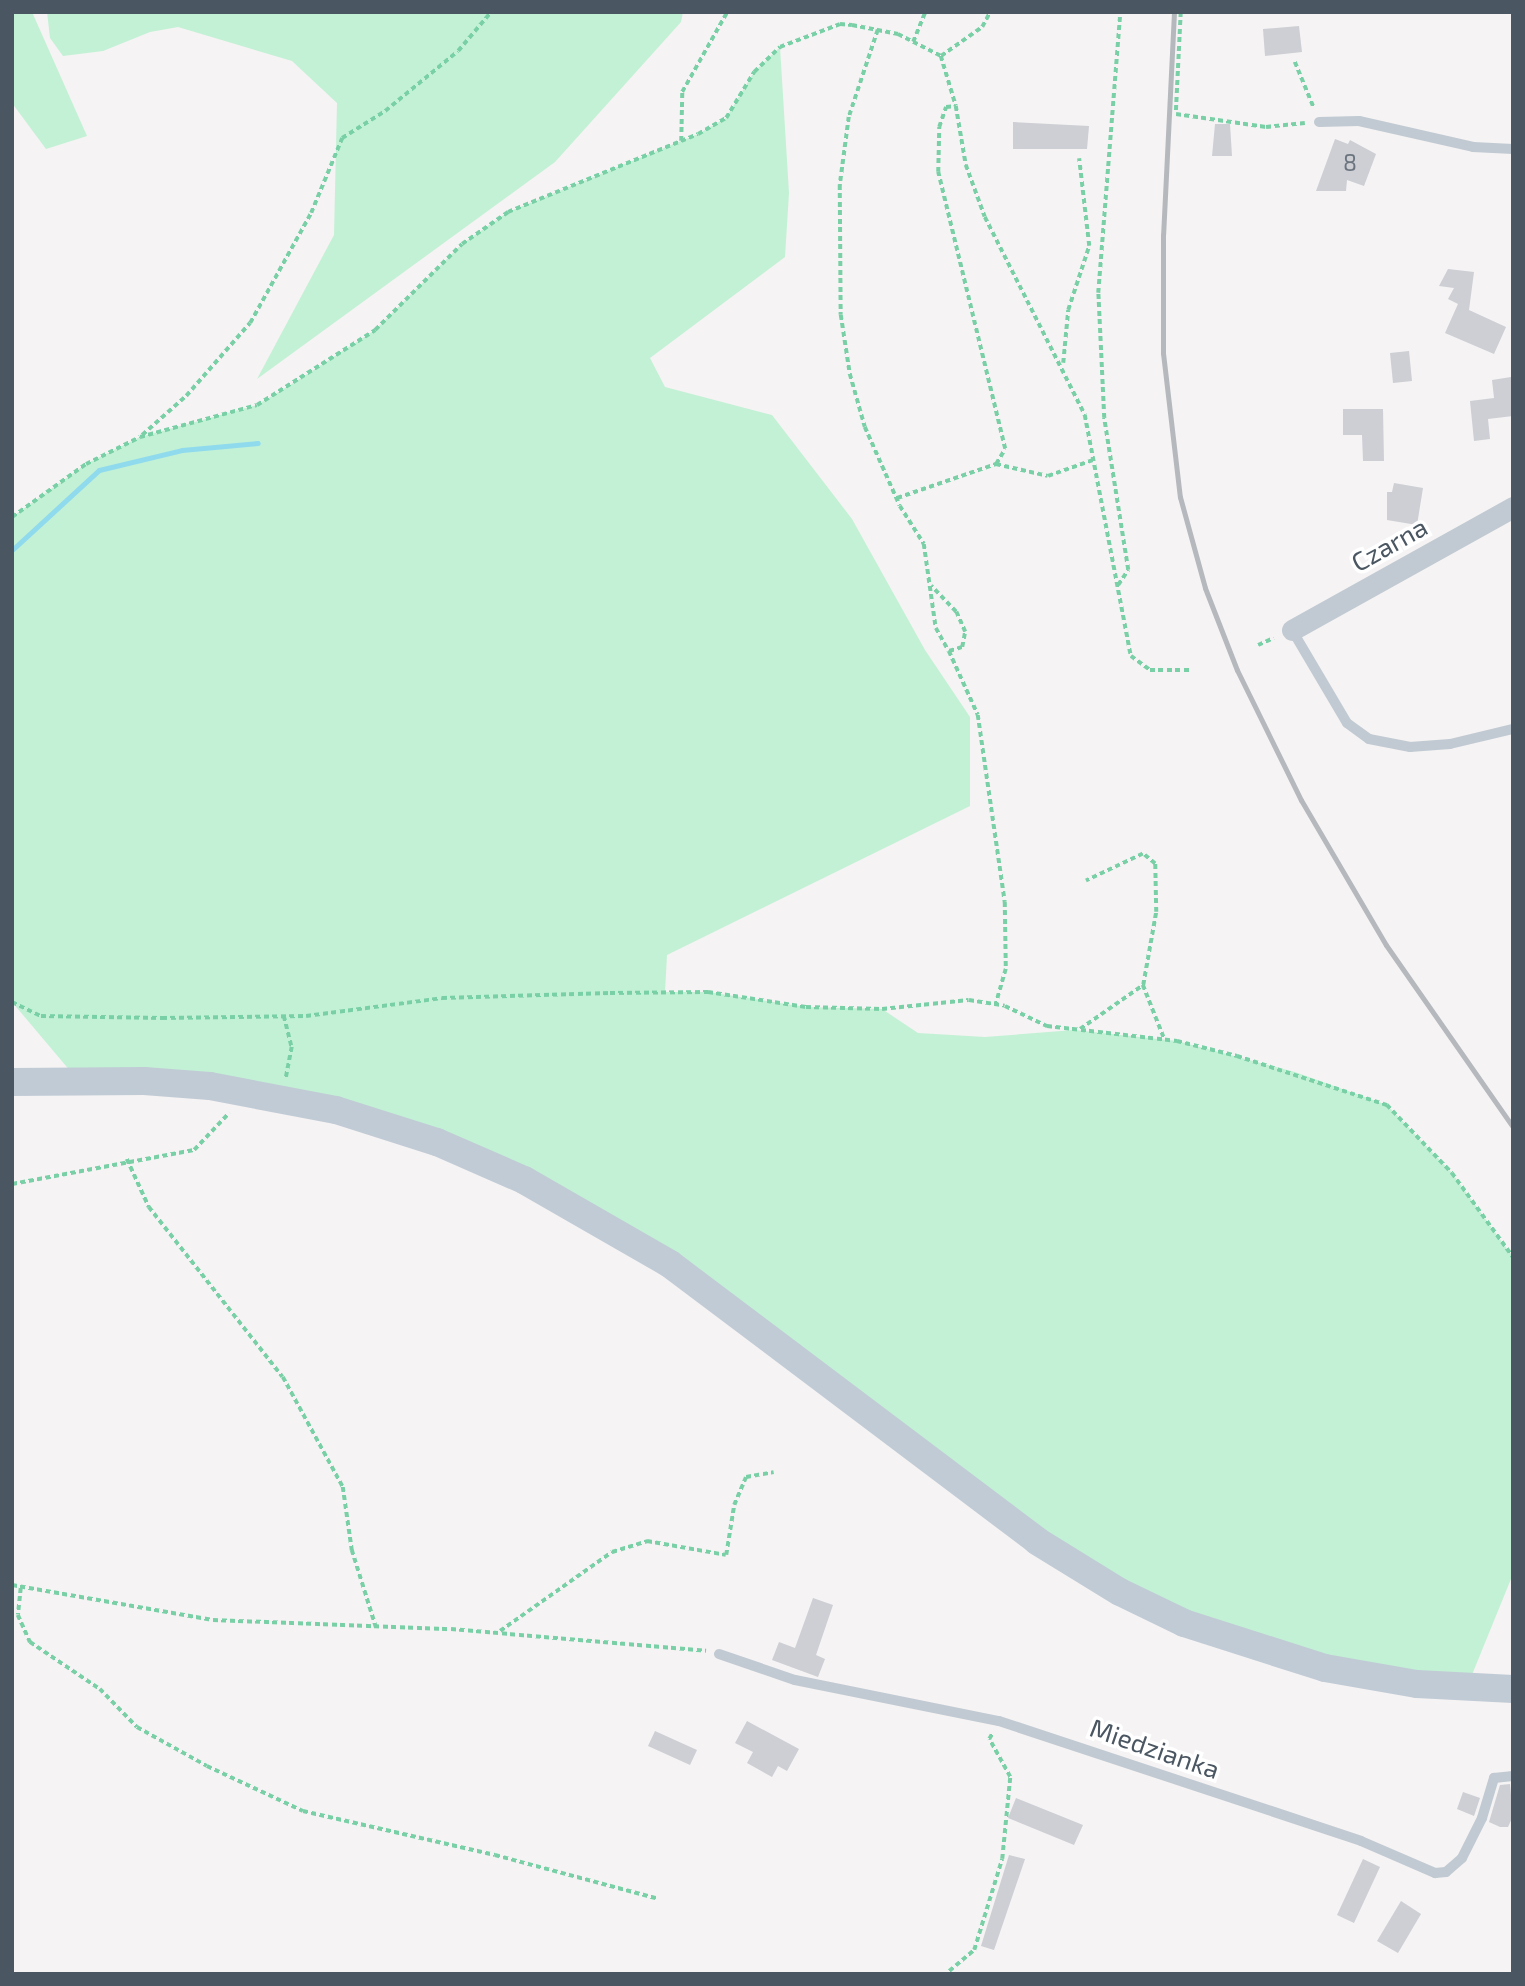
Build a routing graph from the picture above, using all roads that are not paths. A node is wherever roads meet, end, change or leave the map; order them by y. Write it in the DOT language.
graph roads {
  1 [pos="1319,122"];
  2 [pos="1513,149"];
  3 [pos="1513,507"];
  4 [pos="1292,630"];
  5 [pos="1513,729"];
  6 [pos="12,1082"];
  7 [pos="719,1654"];
  8 [pos="1513,1689"];
  9 [pos="1513,1776"];
  1 -- 2 [label="lane"];
  3 -- 4 [label="street, Czarna"];
  4 -- 5 [label="lane"];
  6 -- 8 [label="main road"];
  7 -- 9 [label="lane, Miedzianka"];
}
